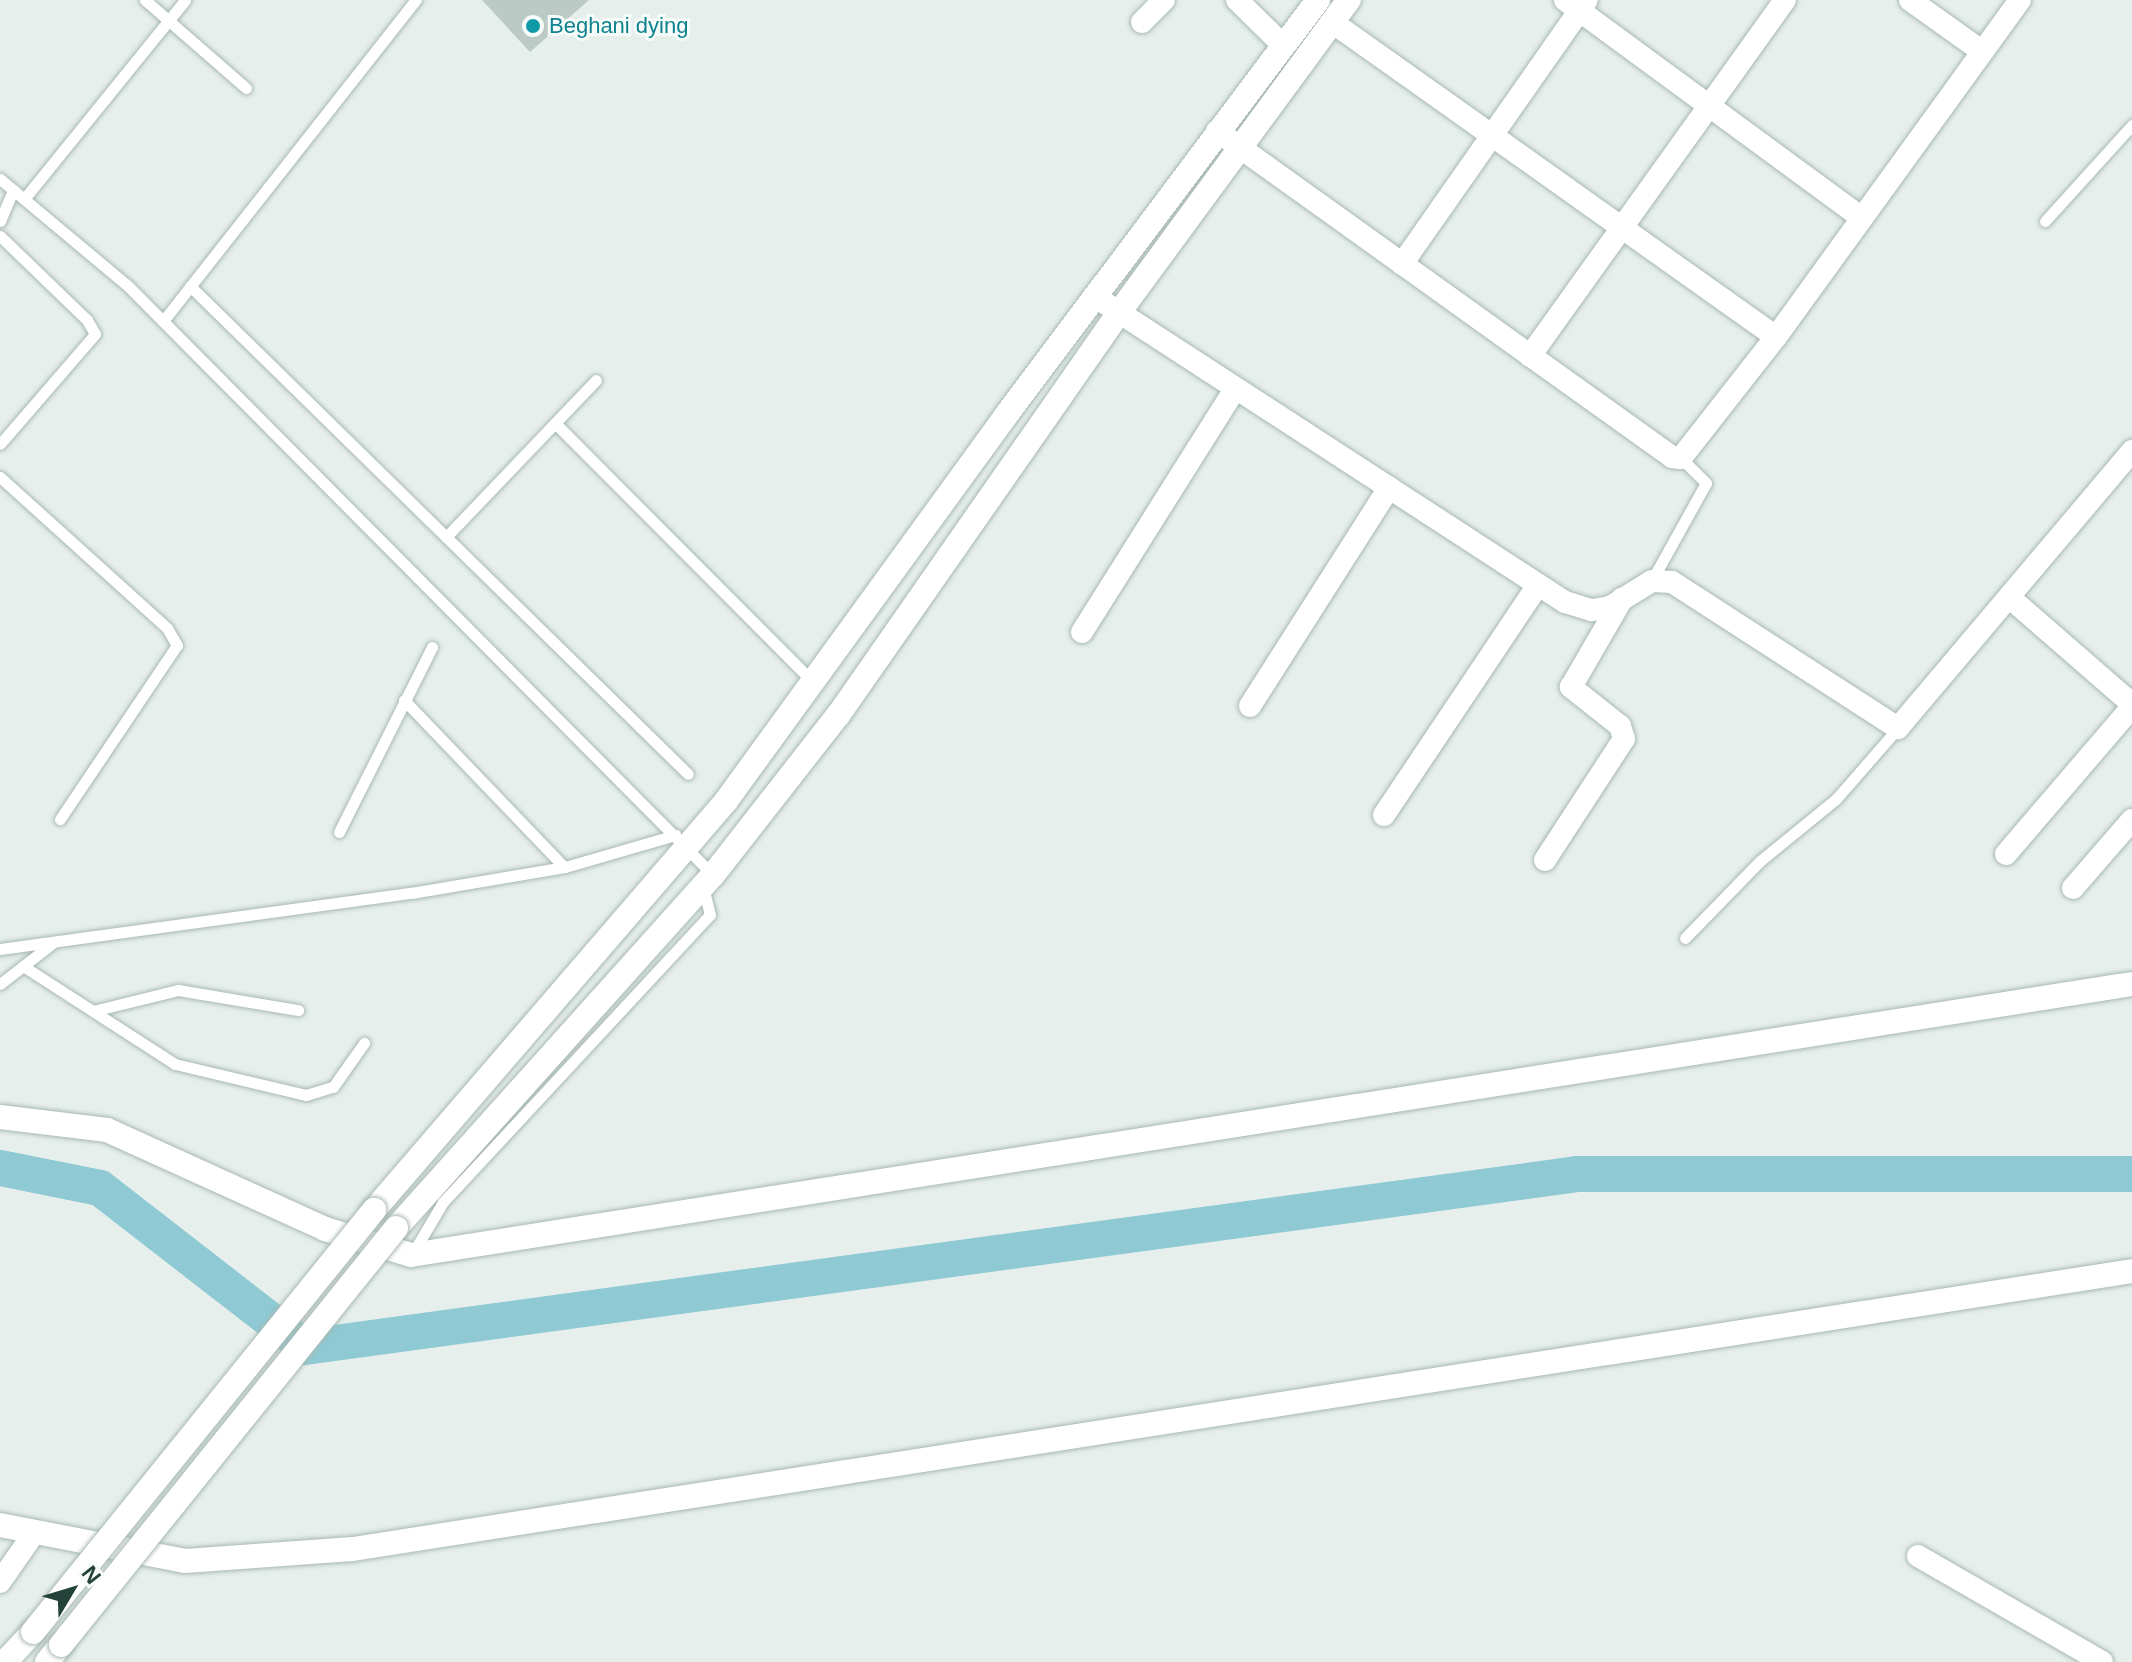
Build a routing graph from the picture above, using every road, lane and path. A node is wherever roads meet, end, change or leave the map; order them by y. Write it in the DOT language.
graph roads {
  1 [pos="145,0"];
  2 [pos="185,0"];
  3 [pos="416,0"];
  4 [pos="1164,0"];
  5 [pos="1237,0"];
  6 [pos="1318,0"];
  7 [pos="1349,0"];
  8 [pos="1785,0"];
  9 [pos="1910,0"];
  10 [pos="2020,0"];
  11 [pos="1577,4"];
  12 [pos="168,20"];
  13 [pos="1142,22"];
  14 [pos="1332,22"];
  15 [pos="1283,45"];
  16 [pos="1980,50"];
  17 [pos="246,88"];
  18 [pos="1708,107"];
  19 [pos="2132,125"];
  20 [pos="1217,131"];
  21 [pos="1490,135"];
  22 [pos="1239,148"];
  23 [pos="0,179"];
  24 [pos="13,190"];
  25 [pos="24,199"];
  26 [pos="1860,217"];
  27 [pos="0,221"];
  28 [pos="2045,221"];
  29 [pos="1621,229"];
  30 [pos="0,236"];
  31 [pos="1402,264"];
  32 [pos="190,286"];
  33 [pos="1094,296"];
  34 [pos="1118,314"];
  35 [pos="163,321"];
  36 [pos="1776,337"];
  37 [pos="1530,356"];
  38 [pos="596,380"];
  39 [pos="1235,389"];
  40 [pos="555,423"];
  41 [pos="0,444"];
  42 [pos="2132,451"];
  43 [pos="1681,458"];
  44 [pos="0,477"];
  45 [pos="1389,488"];
  46 [pos="446,537"];
  47 [pos="1652,581"];
  48 [pos="1538,585"];
  49 [pos="2009,597"];
  50 [pos="1623,598"];
  51 [pos="1082,632"];
  52 [pos="432,647"];
  53 [pos="813,682"];
  54 [pos="404,700"];
  55 [pos="1250,706"];
  56 [pos="2132,706"];
  57 [pos="1898,728"];
  58 [pos="688,774"];
  59 [pos="1384,815"];
  60 [pos="60,819"];
  61 [pos="2132,820"];
  62 [pos="339,832"];
  63 [pos="681,841"];
  64 [pos="2006,854"];
  65 [pos="1545,860"];
  66 [pos="564,867"];
  67 [pos="708,881"];
  68 [pos="2073,888"];
  69 [pos="1685,938"];
  70 [pos="54,941"];
  71 [pos="0,949"];
  72 [pos="23,966"];
  73 [pos="0,984"];
  74 [pos="2132,984"];
  75 [pos="298,1010"];
  76 [pos="93,1011"];
  77 [pos="364,1043"];
  78 [pos="0,1117"];
  79 [pos="411,1255"];
  80 [pos="2132,1271"];
  81 [pos="0,1525"];
  82 [pos="34,1533"];
  83 [pos="1918,1556"];
  84 [pos="0,1582"];
  85 [pos="54,1653"];
  86 [pos="5,1662"];
  87 [pos="2102,1662"];
  1 -- 12 [label="lane"];
  2 -- 12 [label="lane"];
  3 -- 32 [label="lane"];
  4 -- 13 [label="street"];
  5 -- 15 [label="street"];
  6 -- 15 [label="street"];
  7 -- 14 [label="street"];
  8 -- 18 [label="street"];
  9 -- 16 [label="street"];
  10 -- 16 [label="street"];
  11 -- 18 [label="street"];
  11 -- 21 [label="street"];
  12 -- 17 [label="lane"];
  12 -- 25 [label="lane"];
  14 -- 21 [label="street"];
  14 -- 22 [label="street"];
  15 -- 20 [label="street"];
  16 -- 26 [label="street"];
  18 -- 26 [label="street"];
  18 -- 29 [label="street"];
  19 -- 28 [label="lane"];
  20 -- 22 [label="street"];
  20 -- 33 [label="street"];
  21 -- 29 [label="street"];
  21 -- 31 [label="street"];
  22 -- 31 [label="street"];
  22 -- 34 [label="street"];
  23 -- 24 [label="lane"];
  24 -- 25 [label="lane"];
  24 -- 27 [label="lane"];
  25 -- 35 [label="lane"];
  26 -- 36 [label="street"];
  29 -- 36 [label="street"];
  29 -- 37 [label="street"];
  30 -- 41 [label="lane"];
  31 -- 37 [label="street"];
  32 -- 35 [label="lane"];
  32 -- 46 [label="lane"];
  33 -- 34 [label="street"];
  33 -- 53 [label="street"];
  34 -- 39 [label="street"];
  34 -- 67 [label="street"];
  35 -- 63 [label="lane"];
  36 -- 43 [label="street"];
  37 -- 43 [label="street"];
  38 -- 40 [label="lane"];
  39 -- 45 [label="street"];
  39 -- 51 [label="street"];
  40 -- 46 [label="lane"];
  40 -- 53 [label="lane"];
  42 -- 49 [label="street"];
  43 -- 47 [label="lane"];
  44 -- 60 [label="lane"];
  45 -- 48 [label="street"];
  45 -- 55 [label="street"];
  46 -- 58 [label="lane"];
  47 -- 50 [label="street"];
  47 -- 57 [label="street"];
  48 -- 50 [label="street"];
  48 -- 59 [label="street"];
  49 -- 56 [label="street"];
  49 -- 57 [label="street"];
  50 -- 65 [label="street"];
  52 -- 54 [label="lane"];
  53 -- 63 [label="street"];
  54 -- 62 [label="lane"];
  54 -- 66 [label="lane"];
  56 -- 64 [label="street"];
  57 -- 69 [label="lane"];
  61 -- 68 [label="street"];
  63 -- 66 [label="lane"];
  63 -- 67 [label="lane"];
  63 -- 86 [label="street, bridge"];
  66 -- 70 [label="lane"];
  67 -- 79 [label="lane"];
  67 -- 85 [label="street, bridge"];
  70 -- 71 [label="lane"];
  70 -- 72 [label="lane"];
  72 -- 73 [label="lane"];
  72 -- 76 [label="lane"];
  74 -- 79 [label="street"];
  75 -- 76 [label="lane"];
  76 -- 77 [label="lane"];
  78 -- 79 [label="street"];
  80 -- 82 [label="street"];
  81 -- 82 [label="street"];
  82 -- 84 [label="street"];
  83 -- 87 [label="street"];
}
